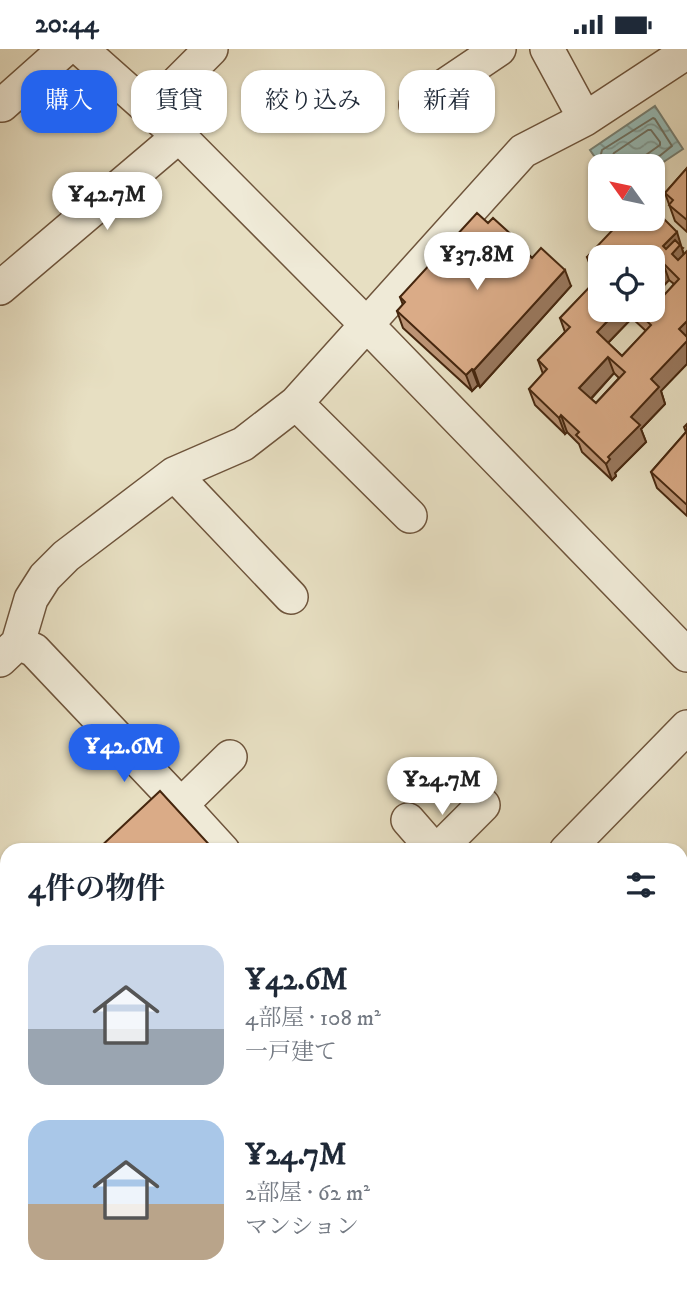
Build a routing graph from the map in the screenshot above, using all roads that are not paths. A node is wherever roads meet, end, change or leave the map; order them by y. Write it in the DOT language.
graph roads {
  1 [pos="65,49"];
  2 [pos="81,49"];
  3 [pos="211,49"];
  4 [pos="499,49"];
  5 [pos="547,49"];
  6 [pos="687,52"];
  7 [pos="190,70"];
  8 [pos="468,70"];
  9 [pos="131,92"];
  10 [pos="2,105"];
  11 [pos="585,119"];
  12 [pos="176,133"];
  13 [pos="179,136"];
  14 [pos="0,288"];
  15 [pos="367,325"];
  16 [pos="296,403"];
  17 [pos="174,474"];
  18 [pos="410,516"];
  19 [pos="291,597"];
  20 [pos="9,651"];
  21 [pos="687,655"];
  22 [pos="687,727"];
  23 [pos="230,757"];
  24 [pos="181,805"];
  25 [pos="483,805"];
  26 [pos="408,820"];
  27 [pos="216,843"];
  28 [pos="429,843"];
  29 [pos="444,843"];
  30 [pos="574,843"];
  1 -- 10 [label="street"];
  2 -- 9 [label="street"];
  3 -- 7 [label="street"];
  4 -- 8 [label="street"];
  5 -- 11 [label="street"];
  6 -- 11 [label="street"];
  11 -- 15 [label="street"];
  12 -- 13 [label="street"];
  13 -- 14 [label="street"];
  13 -- 15 [label="street"];
  15 -- 16 [label="street"];
  15 -- 21 [label="street"];
  16 -- 17 [label="street"];
  16 -- 18 [label="street"];
  17 -- 19 [label="street"];
  17 -- 20 [label="street"];
  20 -- 24 [label="street"];
  22 -- 30 [label="street"];
  23 -- 24 [label="street"];
  24 -- 27 [label="street"];
  25 -- 29 [label="street"];
  26 -- 28 [label="street"];
}
